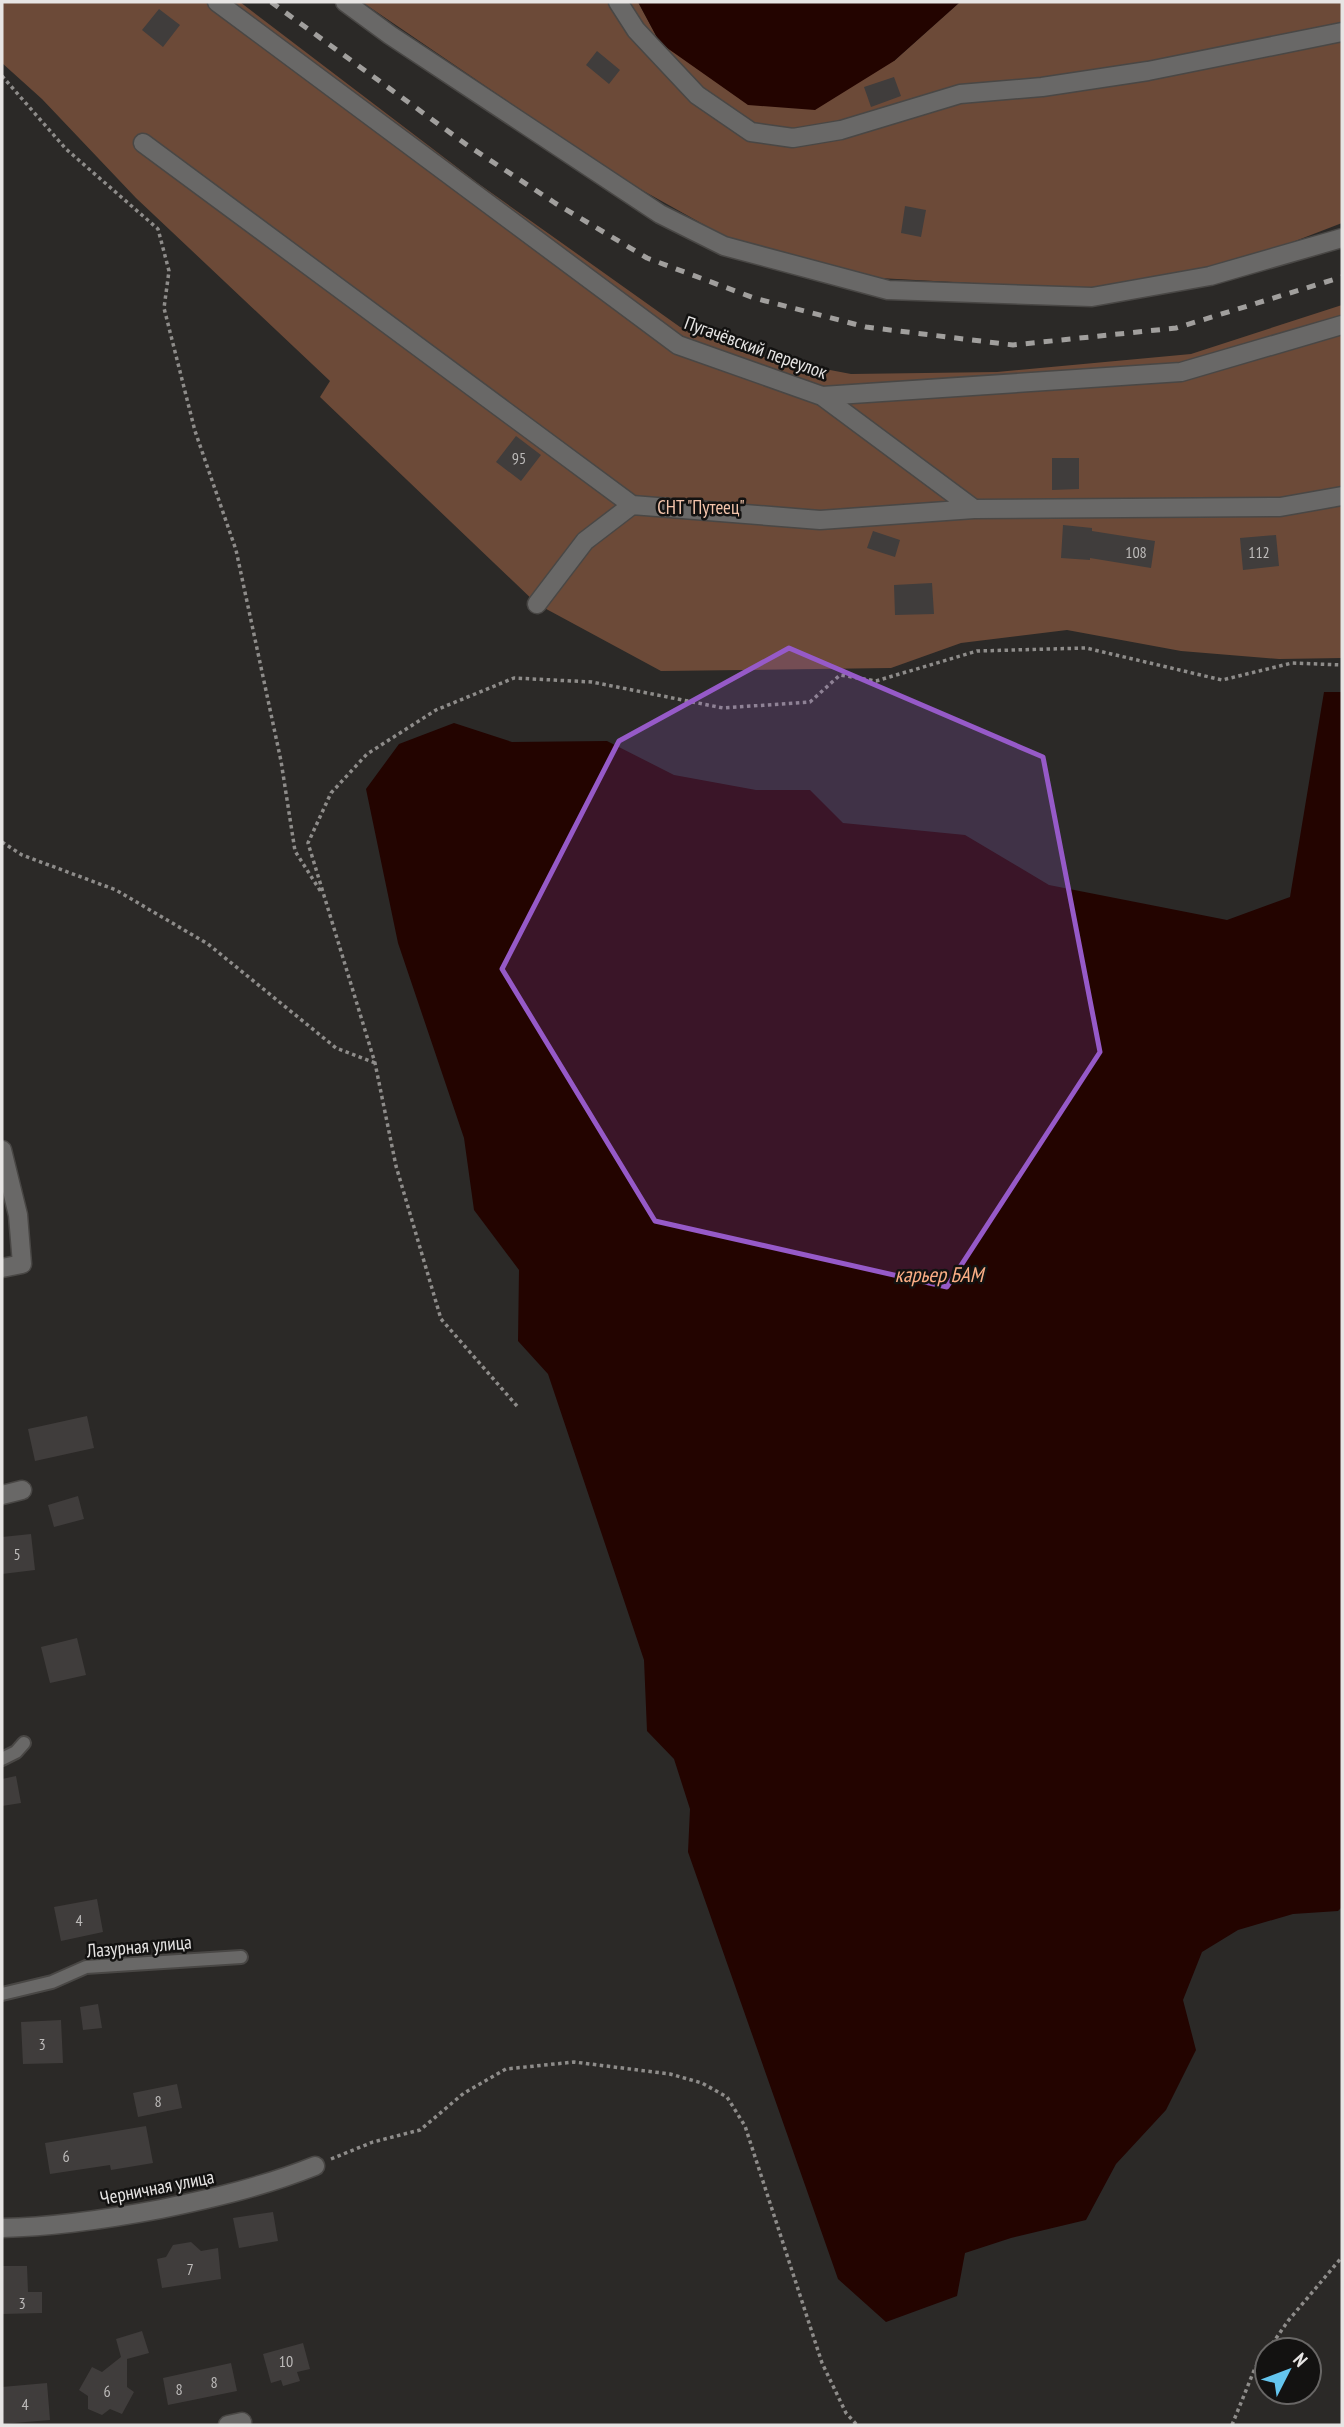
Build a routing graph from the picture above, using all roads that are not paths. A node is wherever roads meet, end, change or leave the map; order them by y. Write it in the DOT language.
graph roads {
  1 [pos="217,2"];
  2 [pos="345,2"];
  3 [pos="618,2"];
  4 [pos="1342,32"];
  5 [pos="143,143"];
  6 [pos="1342,238"];
  7 [pos="1342,325"];
  8 [pos="822,396"];
  9 [pos="1342,496"];
  10 [pos="632,505"];
  11 [pos="974,509"];
  12 [pos="537,604"];
  13 [pos="2,1150"];
  14 [pos="2,1268"];
  15 [pos="22,1490"];
  16 [pos="2,1495"];
  17 [pos="24,1743"];
  18 [pos="2,1759"];
  19 [pos="241,1957"];
  20 [pos="2,1994"];
  21 [pos="315,2166"];
  22 [pos="2,2228"];
  1 -- 8 [label="street, Пугачёвский переулок"];
  2 -- 6 [label="street"];
  3 -- 4 [label="street"];
  5 -- 10 [label="street"];
  7 -- 8 [label="street, Пугачёвский переулок"];
  8 -- 11 [label="street"];
  9 -- 11 [label="street"];
  10 -- 11 [label="street"];
  10 -- 12 [label="street"];
  13 -- 14 [label="street"];
  15 -- 16 [label="street"];
  17 -- 18 [label="lane"];
  19 -- 20 [label="lane, Лазурная улица"];
  21 -- 22 [label="street, Черничная улица"];
}
